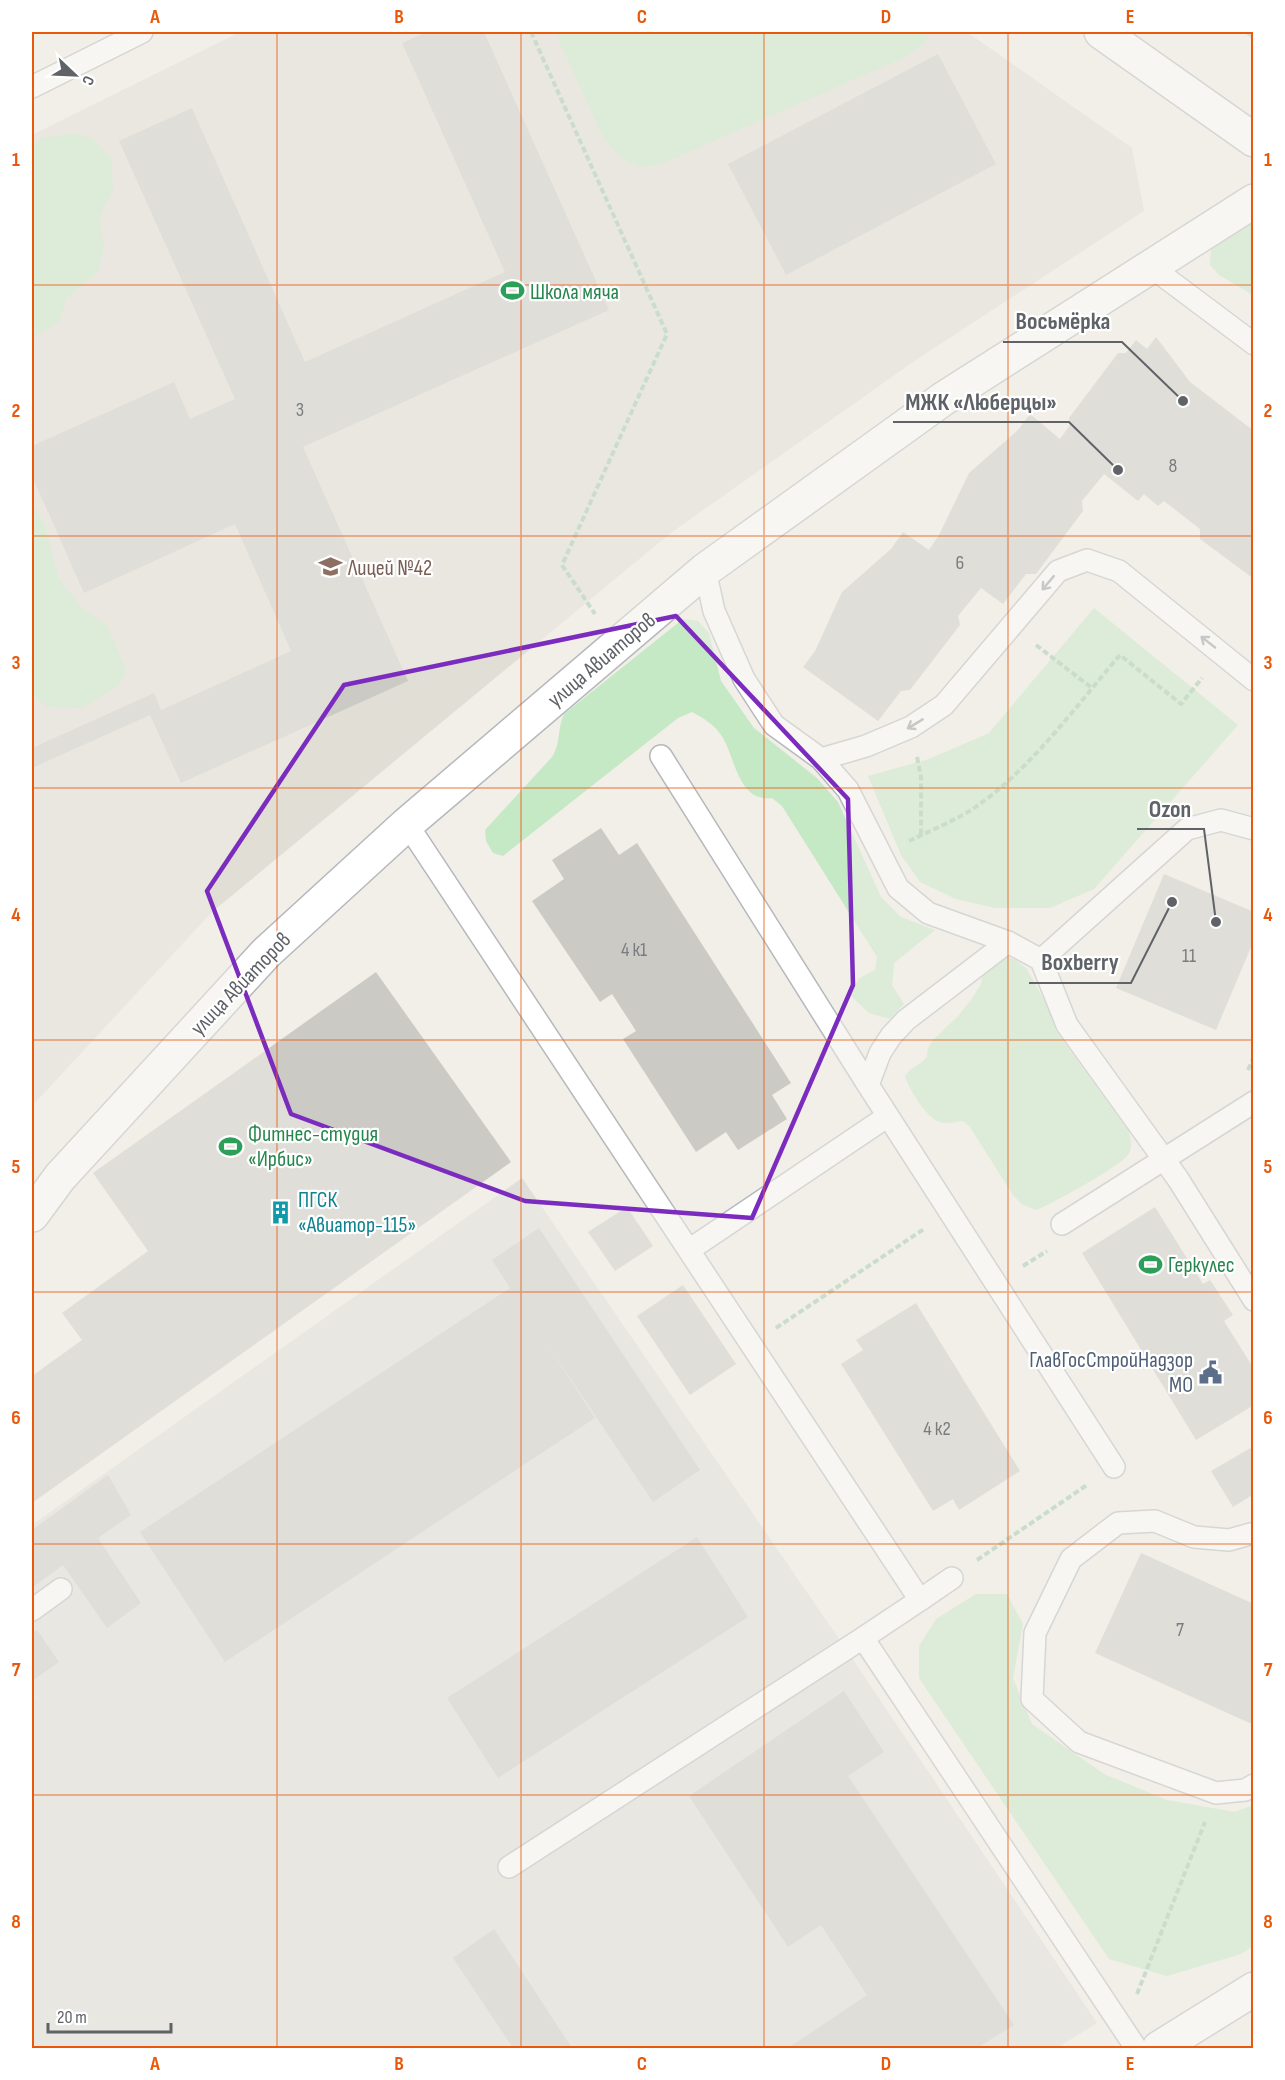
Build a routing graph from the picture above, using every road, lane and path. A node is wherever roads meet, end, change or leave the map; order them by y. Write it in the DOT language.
graph roads {
  1 [pos="142,32"];
  2 [pos="531,32"];
  3 [pos="1101,32"];
  4 [pos="32,87"];
  5 [pos="1254,140"];
  6 [pos="1254,201"];
  7 [pos="1150,266"];
  8 [pos="1254,344"];
  9 [pos="705,570"];
  10 [pos="1012,626"];
  11 [pos="618,645"];
  12 [pos="1221,653"];
  13 [pos="1254,680"];
  14 [pos="1092,688"];
  15 [pos="911,727"];
  16 [pos="661,756"];
  17 [pos="821,759"];
  18 [pos="407,824"];
  19 [pos="1254,829"];
  20 [pos="921,835"];
  21 [pos="882,854"];
  22 [pos="1008,942"];
  23 [pos="1041,960"];
  24 [pos="868,1085"];
  25 [pos="1254,1102"];
  26 [pos="888,1116"];
  27 [pos="1163,1158"];
  28 [pos="950,1212"];
  29 [pos="32,1215"];
  30 [pos="1062,1224"];
  31 [pos="689,1250"];
  32 [pos="996,1283"];
  33 [pos="1254,1300"];
  34 [pos="752,1344"];
  35 [pos="1114,1467"];
  36 [pos="1254,1533"];
  37 [pos="951,1578"];
  38 [pos="61,1589"];
  39 [pos="920,1600"];
  40 [pos="32,1610"];
  41 [pos="863,1638"];
  42 [pos="1254,1785"];
  43 [pos="1216,1793"];
  44 [pos="509,1867"];
  45 [pos="1254,1989"];
  46 [pos="1124,2028"];
  47 [pos="1136,2049"];
  48 [pos="1160,2049"];
  1 -- 4 [label="lane"];
  2 -- 11 [label="path"];
  3 -- 5 [label="street"];
  6 -- 7 [label="street, улица Авиаторов"];
  7 -- 8 [label="lane"];
  7 -- 9 [label="street, улица Авиаторов"];
  9 -- 11 [label="street, улица Авиаторов"];
  9 -- 17 [label="lane"];
  12 -- 10 [label="lane, one-way"];
  10 -- 14 [label="path"];
  10 -- 15 [label="lane, one-way"];
  11 -- 18 [label="street, улица Авиаторов"];
  12 -- 13 [label="lane"];
  12 -- 14 [label="path"];
  14 -- 20 [label="path"];
  15 -- 17 [label="lane"];
  15 -- 20 [label="path"];
  16 -- 24 [label="lane"];
  17 -- 21 [label="lane"];
  18 -- 29 [label="street, улица Авиаторов"];
  18 -- 31 [label="lane"];
  19 -- 23 [label="lane"];
  20 -- 21 [label="path"];
  21 -- 22 [label="lane"];
  22 -- 23 [label="lane"];
  22 -- 24 [label="lane"];
  23 -- 27 [label="lane"];
  24 -- 26 [label="lane"];
  25 -- 27 [label="lane"];
  26 -- 28 [label="lane"];
  26 -- 31 [label="lane"];
  27 -- 30 [label="lane"];
  27 -- 33 [label="lane"];
  28 -- 32 [label="lane"];
  28 -- 34 [label="path"];
  30 -- 32 [label="path"];
  31 -- 34 [label="lane"];
  32 -- 35 [label="lane"];
  34 -- 39 [label="lane"];
  35 -- 37 [label="path"];
  36 -- 43 [label="lane"];
  37 -- 39 [label="lane"];
  38 -- 40 [label="lane"];
  39 -- 41 [label="lane"];
  41 -- 44 [label="lane"];
  41 -- 46 [label="lane"];
  42 -- 43 [label="lane"];
  43 -- 46 [label="path"];
  45 -- 48 [label="street"];
  46 -- 47 [label="lane"];
}
